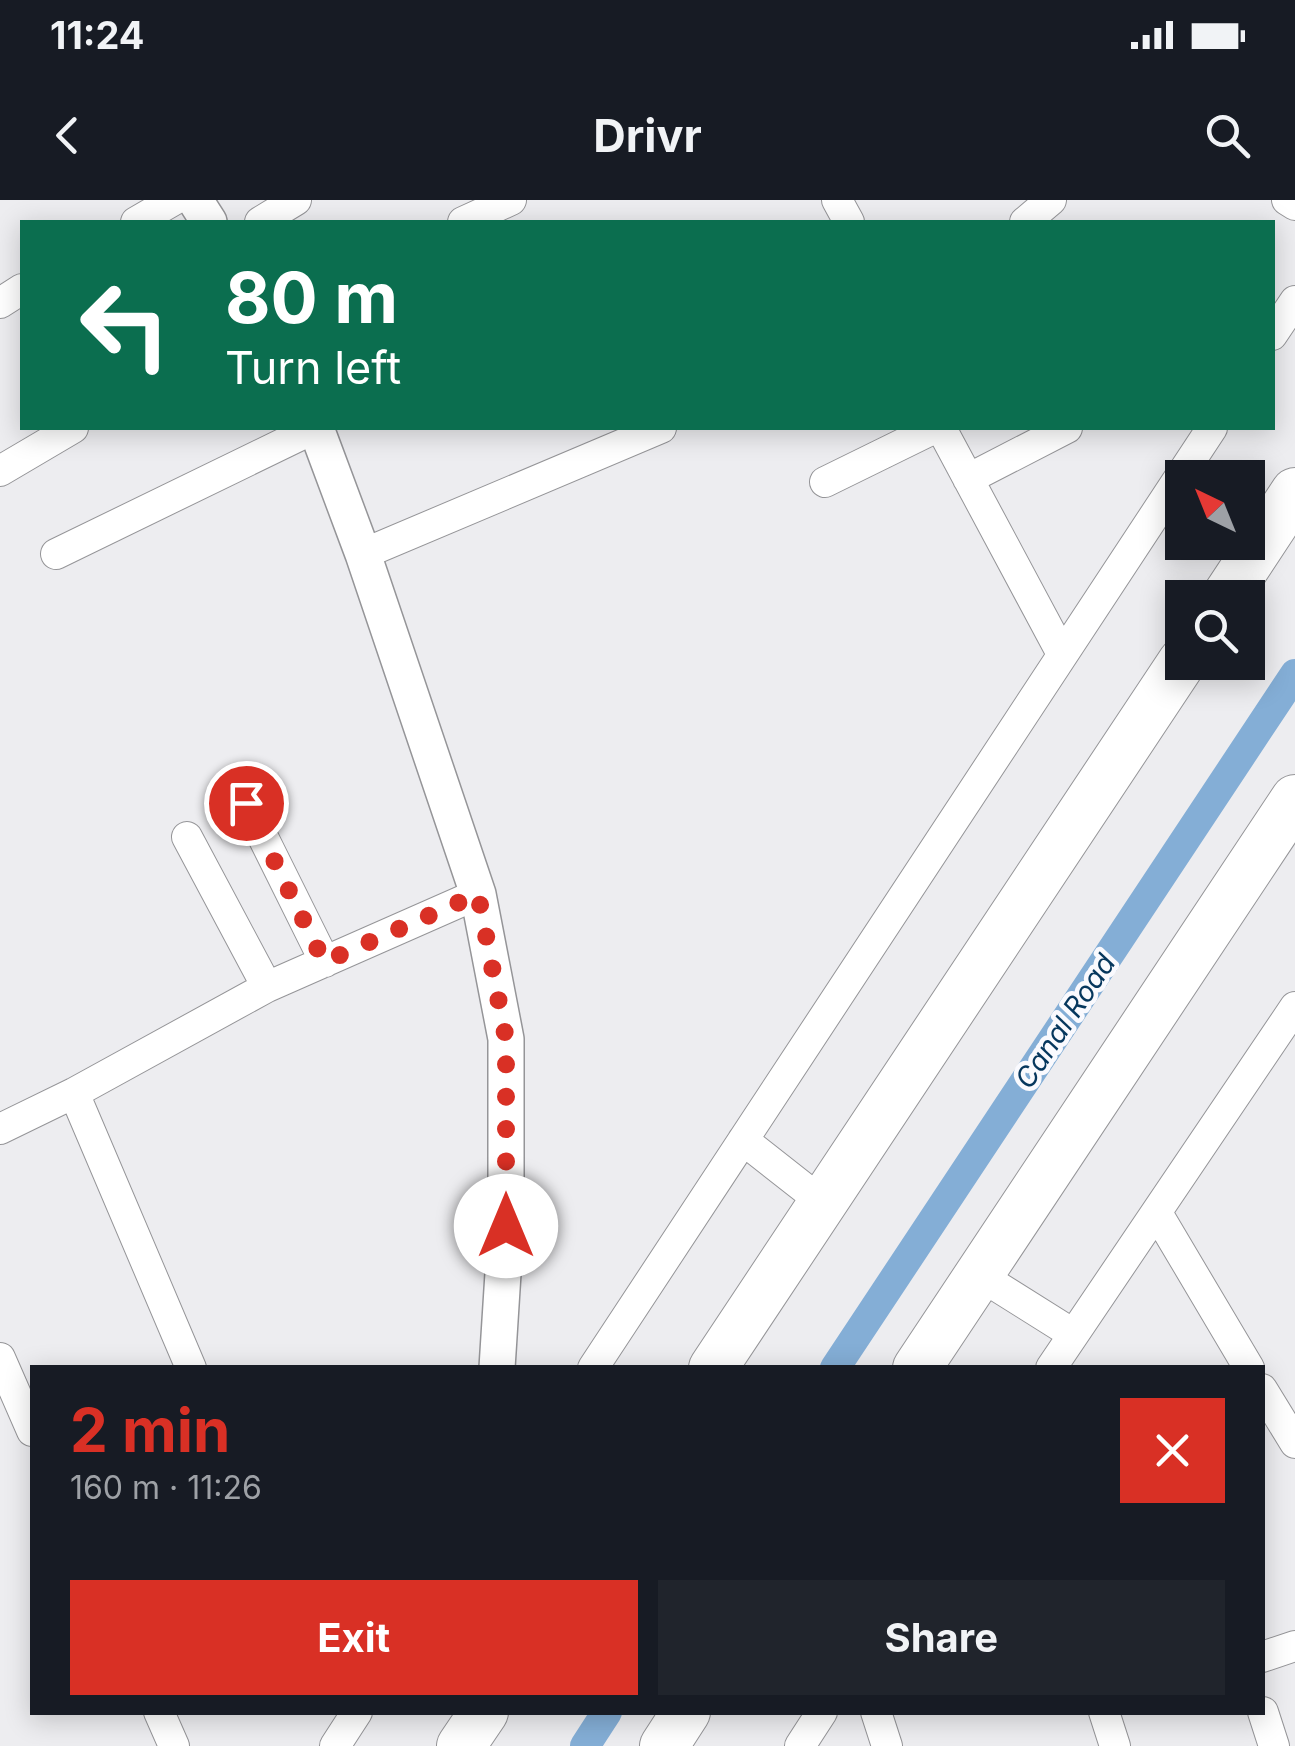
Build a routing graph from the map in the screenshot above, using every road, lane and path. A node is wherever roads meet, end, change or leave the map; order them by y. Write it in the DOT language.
graph roads {
  1 [pos="174,200"];
  2 [pos="296,200"];
  3 [pos="512,200"];
  4 [pos="1051,200"];
  5 [pos="1287,200"];
  6 [pos="1295,205"];
  7 [pos="139,220"];
  8 [pos="263,220"];
  9 [pos="467,220"];
  10 [pos="1027,220"];
  11 [pos="1295,301"];
  12 [pos="1275,331"];
  13 [pos="70,430"];
  14 [pos="312,430"];
  15 [pos="317,430"];
  16 [pos="656,430"];
  17 [pos="934,430"];
  18 [pos="939,430"];
  19 [pos="1063,430"];
  20 [pos="1211,430"];
  21 [pos="0,470"];
  22 [pos="968,479"];
  23 [pos="825,482"];
  24 [pos="1295,492"];
  25 [pos="56,554"];
  26 [pos="363,554"];
  27 [pos="1237,580"];
  28 [pos="1062,654"];
  29 [pos="1170,680"];
  30 [pos="1295,799"];
  31 [pos="246,803"];
  32 [pos="187,837"];
  33 [pos="478,894"];
  34 [pos="324,962"];
  35 [pos="268,987"];
  36 [pos="1295,1007"];
  37 [pos="74,1092"];
  38 [pos="0,1129"];
  39 [pos="742,1140"];
  40 [pos="822,1202"];
  41 [pos="1157,1213"];
  42 [pos="979,1275"];
  43 [pos="1073,1334"];
  44 [pos="0,1358"];
  45 [pos="190,1365"];
  46 [pos="497,1365"];
  47 [pos="595,1365"];
  48 [pos="714,1365"];
  49 [pos="919,1365"];
  50 [pos="1054,1365"];
  51 [pos="1248,1365"];
  52 [pos="1265,1394"];
  53 [pos="30,1426"];
  54 [pos="1295,1443"];
  55 [pos="1295,1646"];
  56 [pos="1265,1656"];
  57 [pos="159,1715"];
  58 [pos="355,1715"];
  59 [pos="482,1715"];
  60 [pos="684,1715"];
  61 [pos="820,1715"];
  62 [pos="877,1715"];
  63 [pos="1105,1715"];
  64 [pos="1264,1715"];
  65 [pos="174,1746"];
  66 [pos="335,1746"];
  67 [pos="461,1746"];
  68 [pos="664,1746"];
  69 [pos="800,1746"];
  70 [pos="887,1746"];
  71 [pos="1115,1746"];
  72 [pos="1274,1746"];
  1 -- 7 [label="street"];
  2 -- 8 [label="street"];
  3 -- 9 [label="street"];
  4 -- 10 [label="street"];
  5 -- 6 [label="street"];
  11 -- 12 [label="street"];
  13 -- 21 [label="street"];
  14 -- 25 [label="street"];
  15 -- 26 [label="street"];
  16 -- 26 [label="street"];
  17 -- 23 [label="street"];
  18 -- 22 [label="street"];
  19 -- 22 [label="street"];
  20 -- 28 [label="street"];
  22 -- 28 [label="street"];
  24 -- 27 [label="highway"];
  26 -- 33 [label="street"];
  28 -- 39 [label="street"];
  29 -- 40 [label="highway"];
  30 -- 42 [label="highway"];
  31 -- 34 [label="street"];
  32 -- 35 [label="street"];
  33 -- 34 [label="street"];
  33 -- 46 [label="street"];
  34 -- 35 [label="street"];
  35 -- 37 [label="street"];
  36 -- 41 [label="street"];
  37 -- 38 [label="street"];
  37 -- 45 [label="street"];
  39 -- 40 [label="street"];
  39 -- 47 [label="street"];
  40 -- 48 [label="highway"];
  41 -- 43 [label="street"];
  41 -- 51 [label="street"];
  42 -- 43 [label="street"];
  42 -- 49 [label="highway"];
  43 -- 50 [label="street"];
  44 -- 53 [label="street"];
  52 -- 54 [label="street"];
  55 -- 56 [label="street"];
  57 -- 65 [label="street"];
  58 -- 66 [label="street"];
  59 -- 67 [label="highway"];
  60 -- 68 [label="highway"];
  61 -- 69 [label="street"];
  62 -- 70 [label="street"];
  63 -- 71 [label="street"];
  64 -- 72 [label="street"];
}
